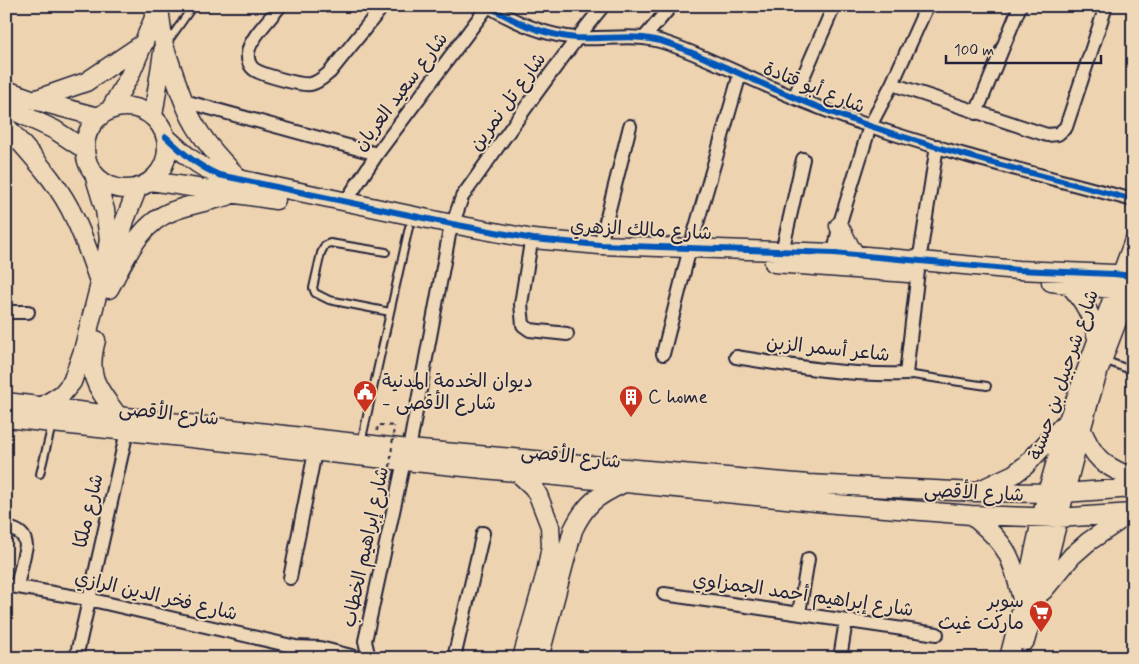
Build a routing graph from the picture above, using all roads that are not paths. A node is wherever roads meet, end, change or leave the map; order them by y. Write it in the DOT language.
graph roads {
  1 [pos="159,6"];
  2 [pos="193,6"];
  3 [pos="280,6"];
  4 [pos="383,6"];
  5 [pos="488,6"];
  6 [pos="603,6"];
  7 [pos="671,6"];
  8 [pos="834,6"];
  9 [pos="927,6"];
  10 [pos="1020,6"];
  11 [pos="1106,6"];
  12 [pos="577,38"];
  13 [pos="644,38"];
  14 [pos="144,43"];
  15 [pos="164,46"];
  16 [pos="740,74"];
  17 [pos="892,84"];
  18 [pos="6,90"];
  19 [pos="794,98"];
  20 [pos="34,100"];
  21 [pos="184,101"];
  22 [pos="6,107"];
  23 [pos="976,113"];
  24 [pos="104,114"];
  25 [pos="152,116"];
  26 [pos="6,126"];
  27 [pos="630,126"];
  28 [pos="870,126"];
  29 [pos="166,137"];
  30 [pos="937,146"];
  31 [pos="84,149"];
  32 [pos="377,154"];
  33 [pos="803,159"];
  34 [pos="94,174"];
  35 [pos="144,184"];
  36 [pos="239,187"];
  37 [pos="1133,200"];
  38 [pos="346,201"];
  39 [pos="839,226"];
  40 [pos="408,227"];
  41 [pos="450,230"];
  42 [pos="600,246"];
  43 [pos="530,248"];
  44 [pos="1131,249"];
  45 [pos="386,252"];
  46 [pos="782,252"];
  47 [pos="689,254"];
  48 [pos="857,256"];
  49 [pos="833,260"];
  50 [pos="919,267"];
  51 [pos="1096,273"];
  52 [pos="1126,282"];
  53 [pos="1068,284"];
  54 [pos="104,286"];
  55 [pos="6,312"];
  56 [pos="28,312"];
  57 [pos="390,312"];
  58 [pos="567,334"];
  59 [pos="1097,338"];
  60 [pos="663,354"];
  61 [pos="736,357"];
  62 [pos="1103,359"];
  63 [pos="1133,371"];
  64 [pos="906,374"];
  65 [pos="987,386"];
  66 [pos="6,402"];
  67 [pos="44,406"];
  68 [pos="6,418"];
  69 [pos="122,423"];
  70 [pos="52,424"];
  71 [pos="1074,424"];
  72 [pos="361,443"];
  73 [pos="315,452"];
  74 [pos="401,459"];
  75 [pos="517,472"];
  76 [pos="40,474"];
  77 [pos="1133,478"];
  78 [pos="624,484"];
  79 [pos="1133,488"];
  80 [pos="976,492"];
  81 [pos="1056,492"];
  82 [pos="1131,513"];
  83 [pos="971,515"];
  84 [pos="1050,518"];
  85 [pos="550,526"];
  86 [pos="6,528"];
  87 [pos="573,530"];
  88 [pos="483,533"];
  89 [pos="808,559"];
  90 [pos="290,578"];
  91 [pos="12,585"];
  92 [pos="664,594"];
  93 [pos="88,599"];
  94 [pos="1031,600"];
  95 [pos="799,613"];
  96 [pos="846,621"];
  97 [pos="937,634"];
  98 [pos="366,640"];
  99 [pos="296,647"];
  100 [pos="337,655"];
  101 [pos="356,657"];
  102 [pos="76,658"];
  103 [pos="314,658"];
  104 [pos="369,658"];
  105 [pos="454,658"];
  106 [pos="522,658"];
  107 [pos="539,658"];
  108 [pos="840,658"];
  109 [pos="1009,658"];
  110 [pos="1019,658"];
  1 -- 14 [label="street"];
  1 -- 15 [label="street"];
  2 -- 15 [label="lane"];
  3 -- 4 [label="street"];
  5 -- 12 [label="street, شارع أبو قتادة"];
  5 -- 32 [label="street, شارع سعيد العريان"];
  6 -- 12 [label="street, شارع تل نمرين"];
  7 -- 13 [label="street"];
  8 -- 19 [label="street"];
  9 -- 17 [label="street"];
  10 -- 23 [label="street"];
  11 -- 23 [label="street"];
  12 -- 13 [label="street, شارع أبو قتادة"];
  12 -- 41 [label="street, شارع تل نمرين"];
  13 -- 16 [label="street, شارع أبو قتادة"];
  14 -- 20 [label="street"];
  14 -- 24 [label="street"];
  15 -- 21 [label="street"];
  15 -- 25 [label="street"];
  16 -- 19 [label="street, شارع أبو قتادة"];
  16 -- 47 [label="street"];
  17 -- 23 [label="street"];
  17 -- 28 [label="street"];
  18 -- 20 [label="street"];
  19 -- 28 [label="street, شارع أبو قتادة"];
  20 -- 24 [label="street"];
  21 -- 32 [label="street"];
  21 -- 36 [label="street"];
  22 -- 31 [label="street"];
  24 -- 25 [label="street"];
  24 -- 31 [label="street"];
  25 -- 29 [label="street"];
  26 -- 54 [label="street"];
  27 -- 42 [label="street"];
  28 -- 30 [label="street, شارع أبو قتادة"];
  28 -- 39 [label="street"];
  29 -- 35 [label="street"];
  29 -- 36 [label="street, شارع مالك الزهري"];
  30 -- 37 [label="street, شارع أبو قتادة"];
  30 -- 50 [label="street, شاعر أسمر الزبن"];
  31 -- 34 [label="street"];
  32 -- 38 [label="street, شارع سعيد العريان"];
  33 -- 46 [label="street"];
  34 -- 35 [label="street"];
  34 -- 54 [label="street"];
  35 -- 36 [label="street, شارع مالك الزهري"];
  35 -- 54 [label="street"];
  36 -- 38 [label="street, شارع مالك الزهري"];
  36 -- 40 [label="street, شارع مالك الزهري"];
  36 -- 54 [label="street"];
  38 -- 41 [label="street, شارع مالك الزهري"];
  39 -- 48 [label="street"];
  39 -- 49 [label="street"];
  40 -- 41 [label="street, شارع مالك الزهري"];
  40 -- 57 [label="lane"];
  41 -- 42 [label="street, شارع مالك الزهري"];
  41 -- 43 [label="street, شارع مالك الزهري"];
  41 -- 74 [label="street, شارع تل نمرين"];
  42 -- 47 [label="street, شارع مالك الزهري"];
  43 -- 47 [label="street, شارع مالك الزهري"];
  43 -- 58 [label="street"];
  44 -- 51 [label="street"];
  44 -- 52 [label="street, شارع شرحبيل بن حسنة"];
  45 -- 57 [label="lane"];
  46 -- 47 [label="street, شارع مالك الزهري"];
  46 -- 49 [label="street, شارع مالك الزهري"];
  47 -- 49 [label="street, شارع مالك الزهري"];
  47 -- 60 [label="street"];
  48 -- 49 [label="street, شارع مالك الزهري"];
  48 -- 50 [label="street, شارع مالك الزهري"];
  49 -- 50 [label="street, شارع مالك الزهري"];
  50 -- 51 [label="street, شارع مالك الزهري"];
  50 -- 53 [label="street, شارع مالك الزهري"];
  50 -- 64 [label="street, شاعر أسمر الزبن"];
  51 -- 52 [label="street, شارع مالك الزهري"];
  52 -- 53 [label="street, شارع مالك الزهري"];
  52 -- 59 [label="street, شارع شرحبيل بن حسنة"];
  52 -- 62 [label="street, شارع شرحبيل بن حسنة"];
  53 -- 59 [label="street"];
  54 -- 67 [label="street"];
  54 -- 69 [label="street"];
  55 -- 56 [label="street"];
  57 -- 72 [label="lane"];
  59 -- 71 [label="street, شارع شرحبيل بن حسنة"];
  61 -- 64 [label="street, شاعر أسمر الزبن"];
  62 -- 63 [label="lane"];
  62 -- 71 [label="street, شارع شرحبيل بن حسنة"];
  64 -- 65 [label="lane"];
  66 -- 67 [label="street, شارع الأقصى"];
  67 -- 69 [label="street, شارع الأقصى"];
  68 -- 70 [label="street, شارع الأقصى"];
  69 -- 70 [label="street, شارع الأقصى"];
  69 -- 72 [label="street, شارع الأقصى"];
  69 -- 73 [label="street, شارع الأقصى"];
  69 -- 93 [label="street, شارع ملكا"];
  70 -- 76 [label="lane"];
  71 -- 77 [label="street"];
  71 -- 80 [label="street"];
  71 -- 81 [label="street, شارع شرحبيل بن حسنة"];
  72 -- 74 [label="street, شارع الأقصى"];
  73 -- 74 [label="street, شارع الأقصى"];
  73 -- 90 [label="street"];
  74 -- 75 [label="street, شارع الأقصى"];
  74 -- 80 [label="street, شارع الأقصى"];
  74 -- 98 [label="street, شارع إبراهيم الخطاب"];
  75 -- 78 [label="street, شارع الأقصى"];
  75 -- 85 [label="street"];
  78 -- 83 [label="street, شارع الأقصى"];
  78 -- 87 [label="street"];
  79 -- 81 [label="street, شارع الأقصى"];
  80 -- 81 [label="street, شارع الأقصى"];
  81 -- 84 [label="street, شارع شرحبيل بن حسنة"];
  82 -- 84 [label="street, شارع الأقصى"];
  82 -- 94 [label="street"];
  83 -- 84 [label="street, شارع الأقصى"];
  83 -- 94 [label="street"];
  84 -- 94 [label="street, شارع شرحبيل بن حسنة"];
  85 -- 87 [label="street"];
  85 -- 106 [label="street"];
  86 -- 91 [label="street"];
  87 -- 107 [label="street"];
  88 -- 105 [label="street"];
  89 -- 95 [label="street"];
  91 -- 93 [label="street, شارع فخر الدين الرازي"];
  92 -- 95 [label="street, شارع إبراهيم أحمد الجمزاوي"];
  93 -- 99 [label="street, شارع فخر الدين الرازي"];
  93 -- 102 [label="street, شارع ملكا"];
  94 -- 109 [label="street"];
  94 -- 110 [label="street"];
  95 -- 96 [label="street, شارع إبراهيم أحمد الجمزاوي"];
  96 -- 97 [label="street, شارع إبراهيم أحمد الجمزاوي"];
  96 -- 108 [label="street"];
  98 -- 101 [label="street, شارع إبراهيم الخطاب"];
  98 -- 104 [label="street, شارع إبراهيم الخطاب"];
  99 -- 100 [label="street, شارع فخر الدين الرازي"];
  99 -- 103 [label="street, شارع فخر الدين الرازي"];
  100 -- 101 [label="street, شارع فخر الدين الرازي"];
}
